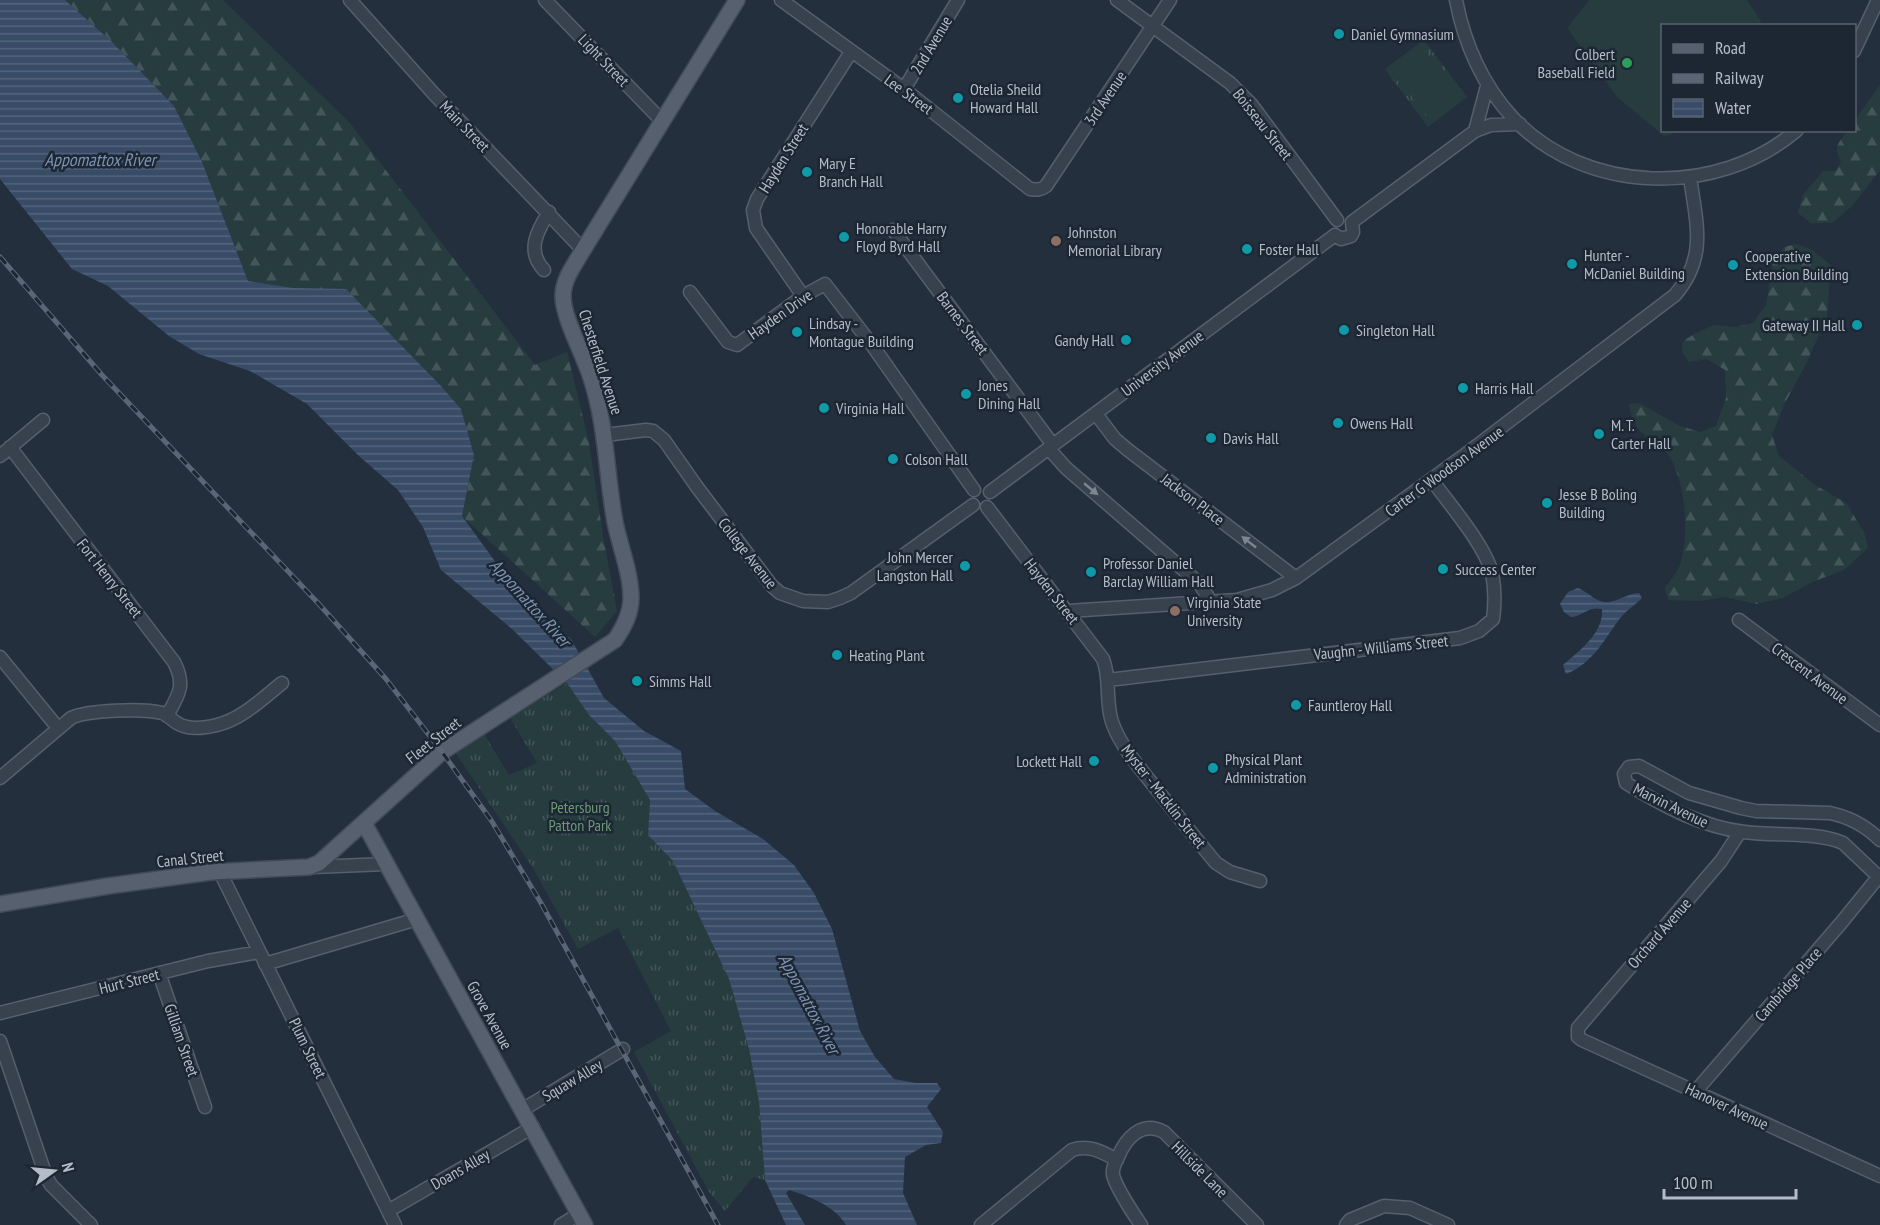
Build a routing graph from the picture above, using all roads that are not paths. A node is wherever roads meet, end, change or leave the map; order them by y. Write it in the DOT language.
graph roads {
  1 [pos="350,0"];
  2 [pos="545,0"];
  3 [pos="737,0"];
  4 [pos="781,0"];
  5 [pos="958,0"];
  6 [pos="1117,0"];
  7 [pos="1170,0"];
  8 [pos="1456,0"];
  9 [pos="1878,0"];
  10 [pos="1153,27"];
  11 [pos="1856,47"];
  12 [pos="851,52"];
  13 [pos="1487,86"];
  14 [pos="904,89"];
  15 [pos="662,121"];
  16 [pos="1520,124"];
  17 [pos="1475,131"];
  18 [pos="1794,132"];
  19 [pos="1690,177"];
  20 [pos="1035,189"];
  21 [pos="549,212"];
  22 [pos="1337,220"];
  23 [pos="1352,222"];
  24 [pos="893,230"];
  25 [pos="1335,235"];
  26 [pos="582,250"];
  27 [pos="544,270"];
  28 [pos="690,292"];
  29 [pos="803,296"];
  30 [pos="1096,414"];
  31 [pos="43,420"];
  32 [pos="605,435"];
  33 [pos="10,447"];
  34 [pos="1051,447"];
  35 [pos="0,456"];
  36 [pos="1432,480"];
  37 [pos="974,490"];
  38 [pos="990,492"];
  39 [pos="973,505"];
  40 [pos="987,507"];
  41 [pos="1296,578"];
  42 [pos="1211,602"];
  43 [pos="1068,611"];
  44 [pos="1739,620"];
  45 [pos="591,656"];
  46 [pos="0,657"];
  47 [pos="1108,680"];
  48 [pos="282,683"];
  49 [pos="167,716"];
  50 [pos="1880,725"];
  51 [pos="58,728"];
  52 [pos="0,778"];
  53 [pos="364,823"];
  54 [pos="1740,832"];
  55 [pos="1880,840"];
  56 [pos="386,864"];
  57 [pos="309,867"];
  58 [pos="220,872"];
  59 [pos="1879,876"];
  60 [pos="1260,881"];
  61 [pos="0,904"];
  62 [pos="417,920"];
  63 [pos="259,952"];
  64 [pos="266,964"];
  65 [pos="159,973"];
  66 [pos="0,1013"];
  67 [pos="1577,1032"];
  68 [pos="0,1041"];
  69 [pos="623,1049"];
  70 [pos="1695,1092"];
  71 [pos="205,1107"];
  72 [pos="522,1110"];
  73 [pos="532,1127"];
  74 [pos="1117,1160"];
  75 [pos="1880,1176"];
  76 [pos="388,1211"];
  77 [pos="582,1220"];
  78 [pos="91,1225"];
  79 [pos="395,1225"];
  80 [pos="561,1225"];
  81 [pos="981,1225"];
  82 [pos="1141,1225"];
  83 [pos="1257,1225"];
  84 [pos="1346,1225"];
  85 [pos="1448,1225"];
  1 -- 21 [label="street, Main Street"];
  2 -- 15 [label="street, Light Street"];
  3 -- 15 [label="main road, Chesterfield Avenue"];
  4 -- 12 [label="street, Lee Street"];
  5 -- 14 [label="street, 2nd Avenue"];
  6 -- 10 [label="street, Boisseau Street"];
  7 -- 10 [label="street, 3rd Avenue"];
  8 -- 13 [label="street"];
  9 -- 11 [label="street"];
  10 -- 20 [label="street, 3rd Avenue"];
  10 -- 22 [label="street, Boisseau Street"];
  12 -- 14 [label="street, Lee Street"];
  12 -- 29 [label="street, Hayden Street"];
  13 -- 16 [label="street"];
  13 -- 17 [label="street"];
  14 -- 20 [label="street, Lee Street"];
  15 -- 26 [label="main road, Chesterfield Avenue"];
  16 -- 17 [label="street, University Avenue"];
  16 -- 19 [label="street"];
  17 -- 23 [label="street, University Avenue"];
  18 -- 19 [label="street"];
  19 -- 36 [label="street, Carter G Woodson Avenue"];
  21 -- 26 [label="street, Main Street"];
  21 -- 27 [label="street"];
  22 -- 23 [label="street"];
  22 -- 25 [label="street"];
  23 -- 25 [label="street, University Avenue"];
  24 -- 34 [label="street, Barnes Street"];
  25 -- 30 [label="street, University Avenue"];
  26 -- 32 [label="main road, Chesterfield Avenue"];
  28 -- 29 [label="street, Hayden Drive"];
  29 -- 37 [label="street, Hayden Drive"];
  30 -- 34 [label="street, University Avenue"];
  41 -- 30 [label="street, Jackson Place, one-way"];
  31 -- 33 [label="street"];
  32 -- 39 [label="street, College Avenue"];
  32 -- 45 [label="main road, Chesterfield Avenue"];
  33 -- 35 [label="street"];
  33 -- 49 [label="street, Fort Henry Street"];
  34 -- 38 [label="street, University Avenue"];
  34 -- 42 [label="street, Barnes Street, one-way"];
  36 -- 41 [label="street, Carter G Woodson Avenue"];
  36 -- 47 [label="street, Vaughn - Williams Street"];
  37 -- 38 [label="street"];
  37 -- 39 [label="street"];
  38 -- 40 [label="street"];
  39 -- 40 [label="street"];
  40 -- 43 [label="street, Hayden Street"];
  41 -- 42 [label="street, Carter G Woodson Avenue"];
  42 -- 43 [label="street, Carter G Woodson Avenue"];
  43 -- 47 [label="street, Hayden Street"];
  44 -- 50 [label="street, Crescent Avenue"];
  45 -- 53 [label="main road, Fleet Street"];
  46 -- 51 [label="street"];
  47 -- 60 [label="street, Myster - Macklin Street"];
  48 -- 49 [label="street"];
  49 -- 51 [label="street"];
  51 -- 52 [label="street"];
  53 -- 56 [label="main road, Grove Avenue"];
  53 -- 57 [label="main road, Fleet Street"];
  54 -- 55 [label="street, Marvin Avenue"];
  54 -- 59 [label="street, Marvin Avenue"];
  54 -- 67 [label="street, Orchard Avenue"];
  56 -- 57 [label="street, Canal Street"];
  56 -- 62 [label="main road, Grove Avenue"];
  57 -- 58 [label="main road, Canal Street"];
  58 -- 61 [label="main road, Canal Street"];
  58 -- 63 [label="street, Plum Street"];
  59 -- 70 [label="street, Cambridge Place"];
  62 -- 64 [label="street"];
  62 -- 72 [label="main road, Grove Avenue"];
  63 -- 64 [label="street, Plum Street"];
  63 -- 65 [label="street, Hurt Street"];
  64 -- 76 [label="street, Plum Street"];
  65 -- 66 [label="street, Hurt Street"];
  65 -- 71 [label="street, Gilliam Street"];
  67 -- 70 [label="street, Hanover Avenue"];
  68 -- 78 [label="street"];
  69 -- 72 [label="street, Squaw Alley"];
  70 -- 75 [label="street, Hanover Avenue"];
  72 -- 73 [label="main road, Grove Avenue"];
  73 -- 76 [label="street, Doans Alley"];
  73 -- 77 [label="main road, Grove Avenue"];
  74 -- 81 [label="street"];
  74 -- 82 [label="street"];
  74 -- 83 [label="street, Hillside Lane"];
  76 -- 79 [label="street, Plum Street"];
  77 -- 80 [label="street"];
  84 -- 85 [label="street"];
}
